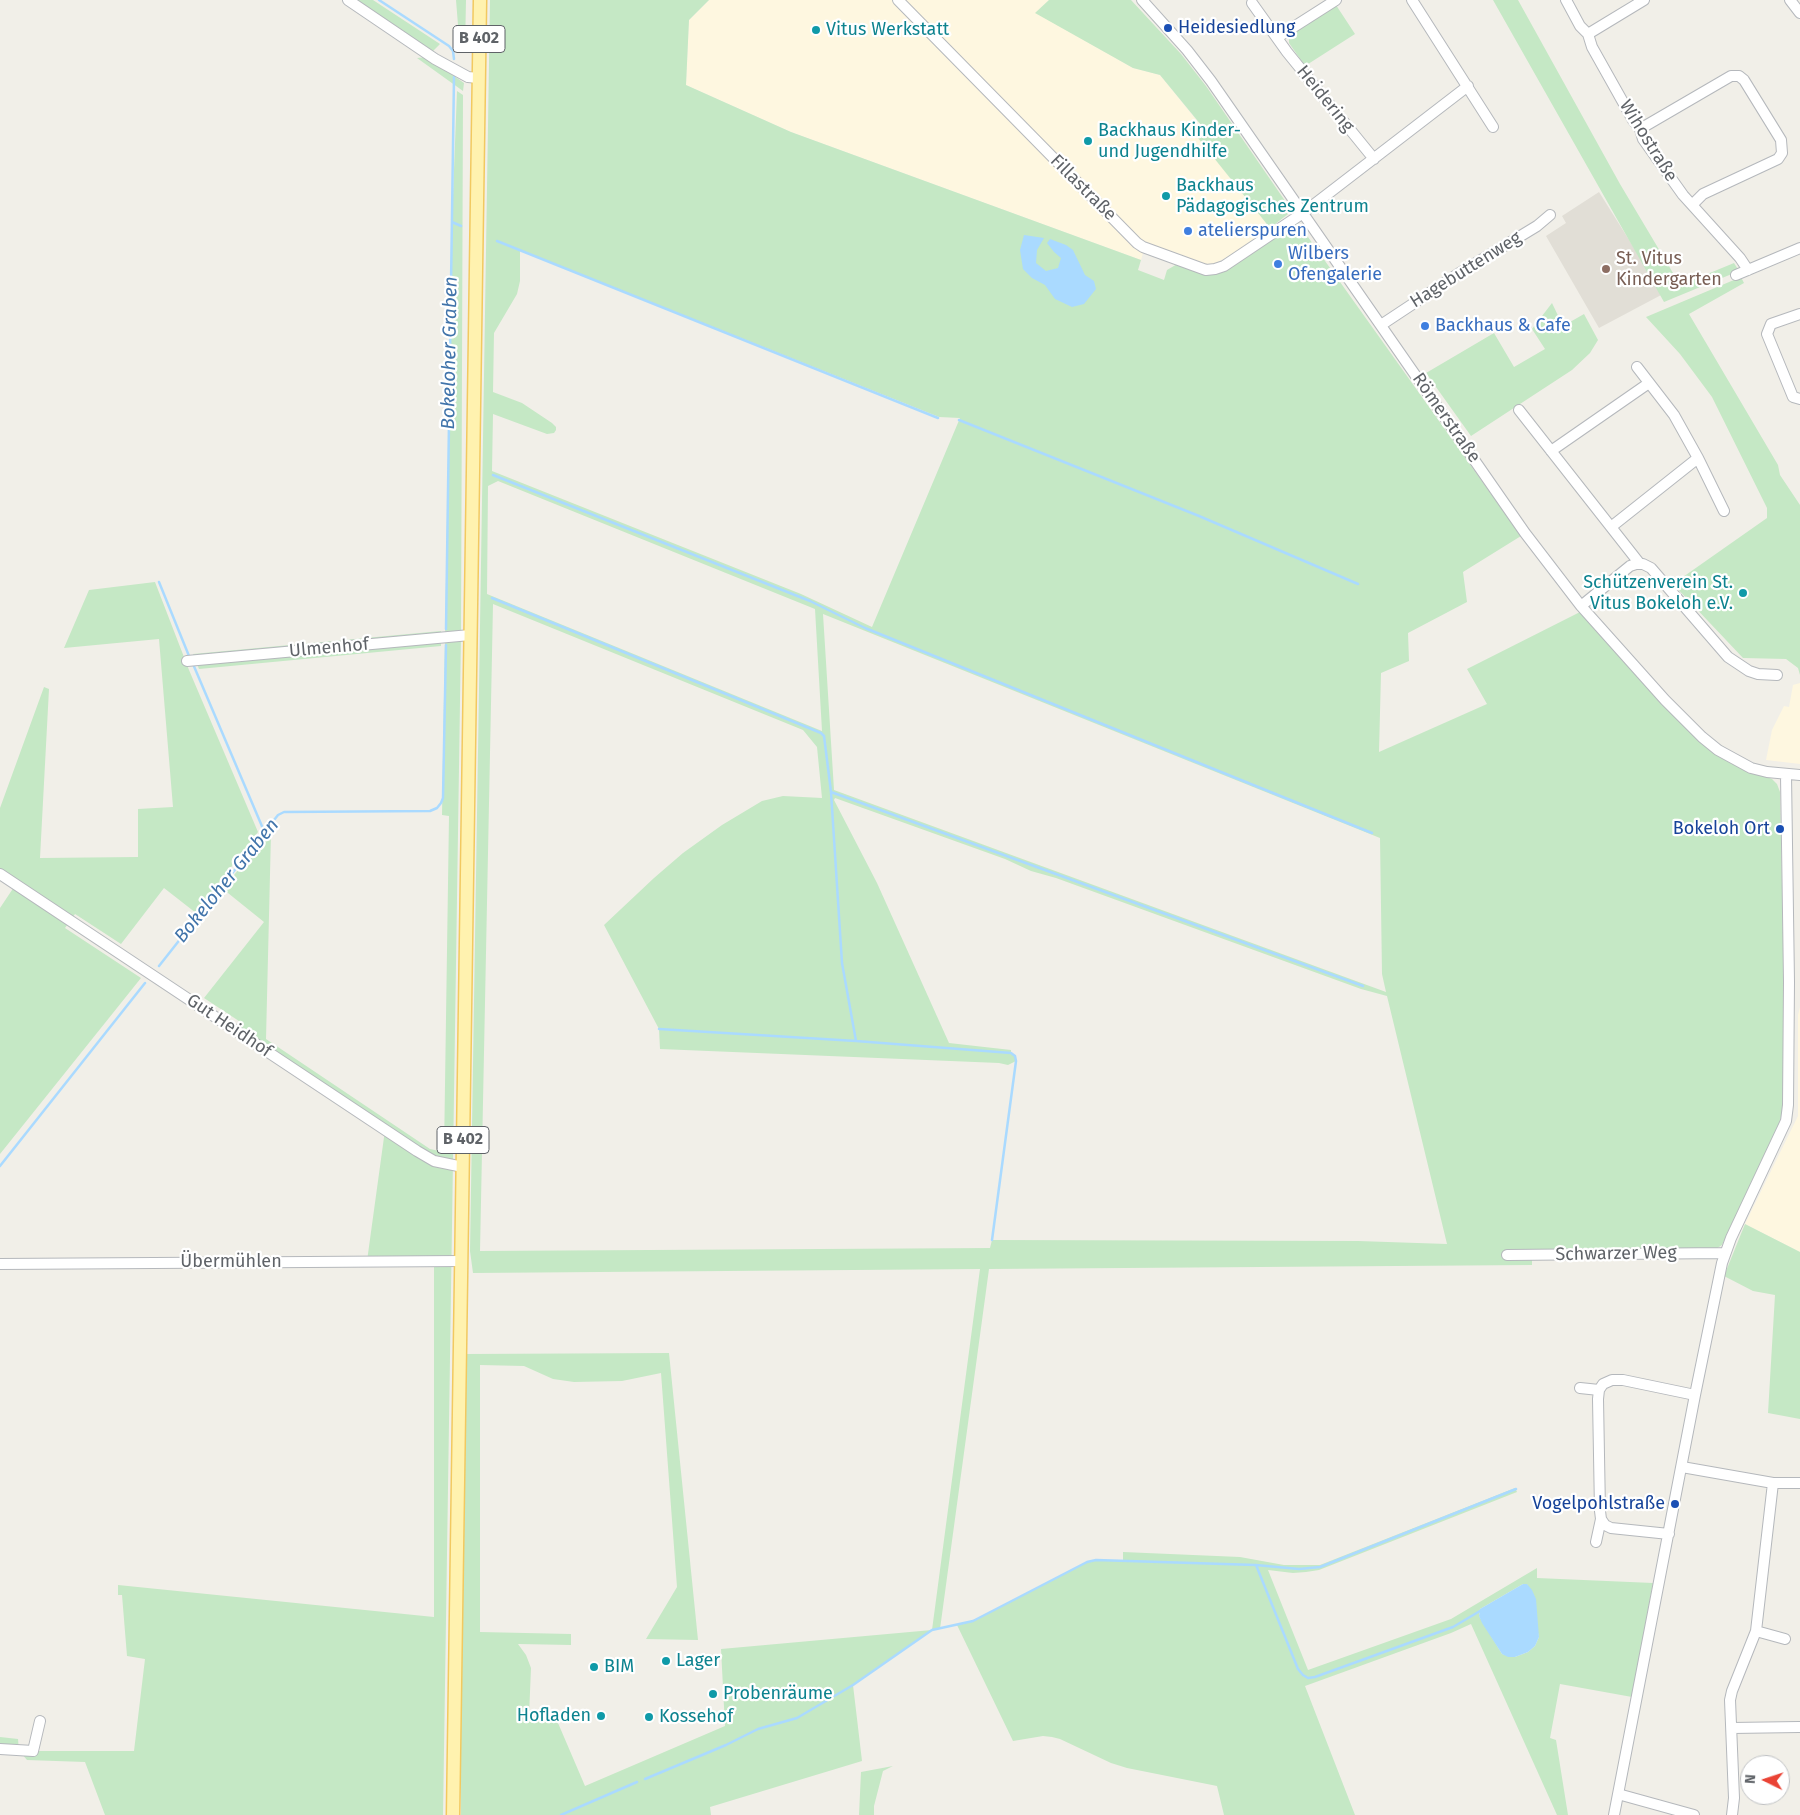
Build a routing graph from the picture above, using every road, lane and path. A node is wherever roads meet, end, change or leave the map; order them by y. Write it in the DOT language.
graph roads {
  1 [pos="348,0"];
  2 [pos="480,0"];
  3 [pos="898,0"];
  4 [pos="1142,0"];
  5 [pos="1336,0"];
  6 [pos="1412,0"];
  7 [pos="1566,0"];
  8 [pos="1644,0"];
  9 [pos="1790,0"];
  10 [pos="1252,3"];
  11 [pos="1800,13"];
  12 [pos="1588,34"];
  13 [pos="1278,37"];
  14 [pos="478,78"];
  15 [pos="1468,86"];
  16 [pos="1493,127"];
  17 [pos="1640,128"];
  18 [pos="1374,159"];
  19 [pos="1693,204"];
  20 [pos="1303,213"];
  21 [pos="1550,215"];
  22 [pos="1800,248"];
  23 [pos="1748,270"];
  24 [pos="1736,275"];
  25 [pos="1800,314"];
  26 [pos="1381,325"];
  27 [pos="1636,367"];
  28 [pos="1649,383"];
  29 [pos="1800,399"];
  30 [pos="1519,410"];
  31 [pos="1552,451"];
  32 [pos="1698,458"];
  33 [pos="1724,512"];
  34 [pos="1611,527"];
  35 [pos="1640,564"];
  36 [pos="1581,606"];
  37 [pos="470,635"];
  38 [pos="188,661"];
  39 [pos="1777,675"];
  40 [pos="1786,775"];
  41 [pos="1800,775"];
  42 [pos="0,874"];
  43 [pos="1789,982"];
  44 [pos="1800,988"];
  45 [pos="463,1167"];
  46 [pos="1725,1253"];
  47 [pos="1507,1255"];
  48 [pos="462,1261"];
  49 [pos="0,1264"];
  50 [pos="1580,1388"];
  51 [pos="1599,1390"];
  52 [pos="1695,1395"];
  53 [pos="1682,1467"];
  54 [pos="1773,1483"];
  55 [pos="1800,1483"];
  56 [pos="1601,1519"];
  57 [pos="1669,1534"];
  58 [pos="1596,1542"];
  59 [pos="1756,1631"];
  60 [pos="1785,1639"];
  61 [pos="40,1721"];
  62 [pos="1798,1727"];
  63 [pos="1732,1728"];
  64 [pos="0,1749"];
  65 [pos="1618,1794"];
  66 [pos="453,1815"];
  67 [pos="1614,1815"];
  68 [pos="1694,1815"];
  69 [pos="1732,1815"];
  1 -- 14 [label="street"];
  2 -- 14 [label="main road, B 402"];
  3 -- 20 [label="street, Fillastraße"];
  4 -- 20 [label="street, Römerstraße"];
  5 -- 13 [label="street"];
  6 -- 15 [label="street"];
  7 -- 12 [label="street, Wihostraße"];
  8 -- 12 [label="street"];
  9 -- 11 [label="street"];
  10 -- 13 [label="street, Heidering"];
  12 -- 17 [label="street, Wihostraße"];
  13 -- 18 [label="street, Heidering"];
  14 -- 37 [label="main road, B 402"];
  15 -- 16 [label="street"];
  15 -- 18 [label="street"];
  17 -- 19 [label="street, Wihostraße"];
  17 -- 19 [label="street"];
  18 -- 20 [label="street"];
  19 -- 23 [label="street, Wihostraße"];
  20 -- 26 [label="street, Römerstraße"];
  21 -- 26 [label="street, Hagebuttenweg"];
  22 -- 23 [label="street"];
  23 -- 24 [label="street"];
  25 -- 29 [label="street"];
  26 -- 36 [label="street, Römerstraße"];
  27 -- 28 [label="street"];
  28 -- 31 [label="street"];
  28 -- 32 [label="street"];
  30 -- 31 [label="street"];
  31 -- 34 [label="street"];
  32 -- 33 [label="street"];
  32 -- 34 [label="street"];
  34 -- 35 [label="street"];
  35 -- 36 [label="street"];
  35 -- 39 [label="street"];
  36 -- 40 [label="street, Römerstraße"];
  37 -- 38 [label="street, Ulmenhof"];
  37 -- 45 [label="main road, B 402"];
  40 -- 41 [label="street, Römerstraße"];
  40 -- 43 [label="street"];
  42 -- 45 [label="street, Gut Heidhof"];
  43 -- 44 [label="street"];
  43 -- 46 [label="street"];
  45 -- 48 [label="main road, B 402"];
  46 -- 47 [label="street, Schwarzer Weg"];
  46 -- 52 [label="street"];
  48 -- 49 [label="street, Übermühlen"];
  48 -- 66 [label="main road, B 402"];
  50 -- 51 [label="street"];
  51 -- 52 [label="street"];
  51 -- 56 [label="street"];
  52 -- 53 [label="street"];
  53 -- 54 [label="street"];
  53 -- 57 [label="street"];
  54 -- 55 [label="street"];
  54 -- 59 [label="street"];
  56 -- 57 [label="street"];
  56 -- 58 [label="street"];
  57 -- 65 [label="street"];
  59 -- 60 [label="street"];
  59 -- 63 [label="street"];
  61 -- 64 [label="street"];
  62 -- 63 [label="street"];
  63 -- 69 [label="street"];
  65 -- 67 [label="street"];
  65 -- 68 [label="street"];
}
